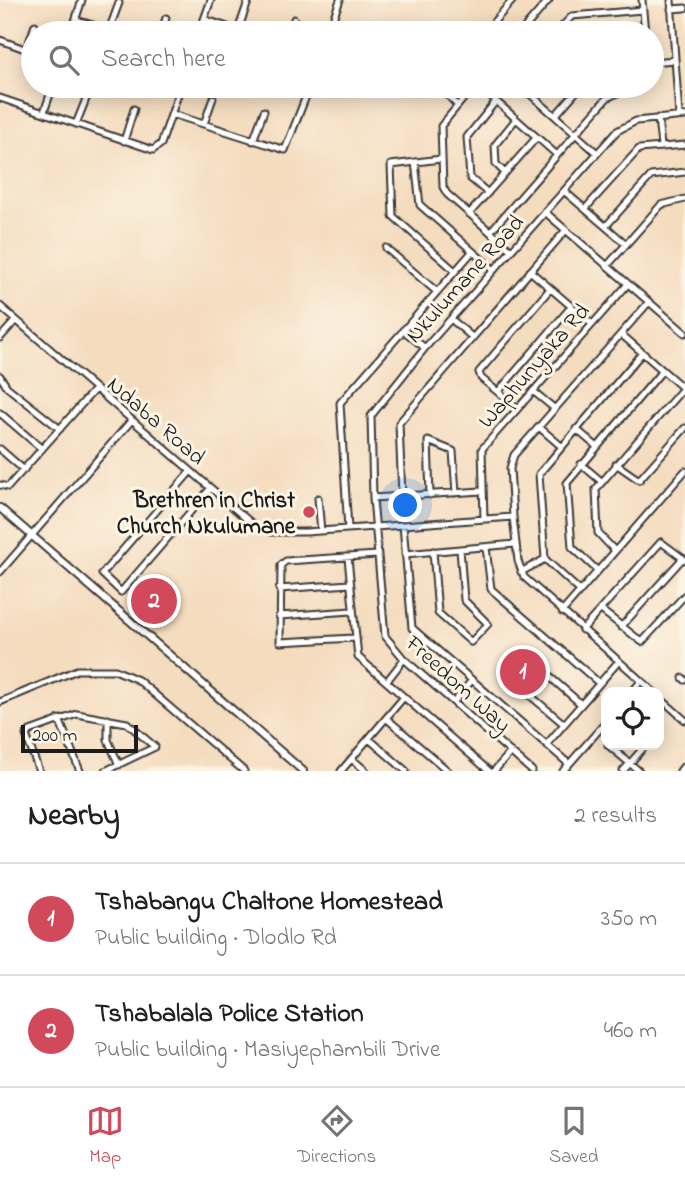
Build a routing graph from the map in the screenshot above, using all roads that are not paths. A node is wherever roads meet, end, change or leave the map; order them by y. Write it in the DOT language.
graph roads {
  1 [pos="82,0"];
  2 [pos="211,0"];
  3 [pos="340,0"];
  4 [pos="513,0"];
  5 [pos="549,0"];
  6 [pos="642,0"];
  7 [pos="671,0"];
  8 [pos="248,2"];
  9 [pos="119,3"];
  10 [pos="685,8"];
  11 [pos="671,9"];
  12 [pos="643,10"];
  13 [pos="166,18"];
  14 [pos="204,19"];
  15 [pos="76,20"];
  16 [pos="79,21"];
  17 [pos="112,21"];
  18 [pos="165,21"];
  19 [pos="209,21"];
  20 [pos="241,21"];
  21 [pos="332,21"];
  22 [pos="495,21"];
  23 [pos="531,21"];
  24 [pos="569,21"];
  25 [pos="644,21"];
  26 [pos="0,40"];
  27 [pos="21,47"];
  28 [pos="675,60"];
  29 [pos="664,61"];
  30 [pos="677,89"];
  31 [pos="685,89"];
  32 [pos="0,98"];
  33 [pos="49,98"];
  34 [pos="86,98"];
  35 [pos="177,98"];
  36 [pos="213,98"];
  37 [pos="306,98"];
  38 [pos="450,98"];
  39 [pos="463,98"];
  40 [pos="493,98"];
  41 [pos="535,98"];
  42 [pos="571,98"];
  43 [pos="607,98"];
  44 [pos="496,101"];
  45 [pos="457,105"];
  46 [pos="134,109"];
  47 [pos="264,111"];
  48 [pos="44,112"];
  49 [pos="172,114"];
  50 [pos="555,116"];
  51 [pos="682,116"];
  52 [pos="658,118"];
  53 [pos="516,119"];
  54 [pos="76,124"];
  55 [pos="205,124"];
  56 [pos="575,134"];
  57 [pos="537,137"];
  58 [pos="124,141"];
  59 [pos="253,141"];
  60 [pos="685,145"];
  61 [pos="660,146"];
  62 [pos="597,153"];
  63 [pos="557,155"];
  64 [pos="441,159"];
  65 [pos="415,162"];
  66 [pos="685,172"];
  67 [pos="505,173"];
  68 [pos="564,191"];
  69 [pos="488,192"];
  70 [pos="685,199"];
  71 [pos="585,209"];
  72 [pos="545,212"];
  73 [pos="469,214"];
  74 [pos="606,226"];
  75 [pos="566,230"];
  76 [pos="490,232"];
  77 [pos="626,244"];
  78 [pos="386,248"];
  79 [pos="511,250"];
  80 [pos="472,251"];
  81 [pos="607,266"];
  82 [pos="494,270"];
  83 [pos="455,271"];
  84 [pos="530,271"];
  85 [pos="628,284"];
  86 [pos="550,289"];
  87 [pos="437,292"];
  88 [pos="649,302"];
  89 [pos="0,306"];
  90 [pos="571,307"];
  91 [pos="451,319"];
  92 [pos="16,320"];
  93 [pos="592,324"];
  94 [pos="403,330"];
  95 [pos="685,333"];
  96 [pos="621,334"];
  97 [pos="472,337"];
  98 [pos="0,338"];
  99 [pos="425,348"];
  100 [pos="642,353"];
  101 [pos="662,371"];
  102 [pos="0,376"];
  103 [pos="684,387"];
  104 [pos="95,389"];
  105 [pos="533,391"];
  106 [pos="498,392"];
  107 [pos="517,408"];
  108 [pos="555,409"];
  109 [pos="0,413"];
  110 [pos="131,421"];
  111 [pos="539,427"];
  112 [pos="685,428"];
  113 [pos="60,429"];
  114 [pos="576,429"];
  115 [pos="561,446"];
  116 [pos="596,446"];
  117 [pos="0,449"];
  118 [pos="42,449"];
  119 [pos="581,464"];
  120 [pos="616,464"];
  121 [pos="24,470"];
  122 [pos="685,471"];
  123 [pos="190,472"];
  124 [pos="601,481"];
  125 [pos="0,485"];
  126 [pos="210,489"];
  127 [pos="482,491"];
  128 [pos="456,493"];
  129 [pos="430,495"];
  130 [pos="402,496"];
  131 [pos="318,498"];
  132 [pos="373,498"];
  133 [pos="0,509"];
  134 [pos="513,517"];
  135 [pos="484,519"];
  136 [pos="403,525"];
  137 [pos="376,527"];
  138 [pos="348,529"];
  139 [pos="321,531"];
  140 [pos="31,536"];
  141 [pos="515,544"];
  142 [pos="486,547"];
  143 [pos="460,549"];
  144 [pos="433,551"];
  145 [pos="615,551"];
  146 [pos="405,554"];
  147 [pos="377,555"];
  148 [pos="348,558"];
  149 [pos="545,559"];
  150 [pos="684,559"];
  151 [pos="598,570"];
  152 [pos="0,572"];
  153 [pos="521,572"];
  154 [pos="350,583"];
  155 [pos="279,589"];
  156 [pos="580,591"];
  157 [pos="121,592"];
  158 [pos="685,595"];
  159 [pos="109,605"];
  160 [pos="601,610"];
  161 [pos="352,611"];
  162 [pos="562,612"];
  163 [pos="279,616"];
  164 [pos="621,627"];
  165 [pos="582,630"];
  166 [pos="354,638"];
  167 [pos="527,657"];
  168 [pos="404,659"];
  169 [pos="618,662"];
  170 [pos="508,676"];
  171 [pos="472,680"];
  172 [pos="387,681"];
  173 [pos="641,681"];
  174 [pos="599,683"];
  175 [pos="636,687"];
  176 [pos="648,687"];
  177 [pos="404,697"];
  178 [pos="664,701"];
  179 [pos="0,702"];
  180 [pos="454,702"];
  181 [pos="582,704"];
  182 [pos="386,718"];
  183 [pos="59,719"];
  184 [pos="108,719"];
  185 [pos="685,720"];
  186 [pos="564,724"];
  187 [pos="601,728"];
  188 [pos="596,734"];
  189 [pos="369,739"];
  190 [pos="601,739"];
  191 [pos="547,744"];
  192 [pos="614,750"];
  193 [pos="641,750"];
  194 [pos="511,752"];
  195 [pos="352,759"];
  196 [pos="630,763"];
  197 [pos="569,764"];
  198 [pos="119,765"];
  199 [pos="295,768"];
  200 [pos="39,771"];
  201 [pos="80,771"];
  202 [pos="105,771"];
  203 [pos="244,771"];
  204 [pos="303,771"];
  205 [pos="341,771"];
  206 [pos="366,771"];
  207 [pos="406,771"];
  208 [pos="449,771"];
  209 [pos="492,771"];
  210 [pos="531,771"];
  211 [pos="563,771"];
  212 [pos="623,771"];
  213 [pos="639,771"];
  1 -- 15 [label="street"];
  2 -- 14 [label="street"];
  3 -- 21 [label="street"];
  4 -- 22 [label="street"];
  5 -- 23 [label="street"];
  6 -- 12 [label="street"];
  7 -- 11 [label="street"];
  8 -- 20 [label="street"];
  9 -- 17 [label="street"];
  10 -- 11 [label="street"];
  11 -- 28 [label="street"];
  12 -- 24 [label="street"];
  12 -- 25 [label="street"];
  13 -- 18 [label="street"];
  14 -- 19 [label="street"];
  15 -- 16 [label="street"];
  26 -- 27 [label="street"];
  28 -- 29 [label="street"];
  28 -- 30 [label="street"];
  30 -- 31 [label="street"];
  30 -- 51 [label="street"];
  32 -- 48 [label="street"];
  33 -- 48 [label="street"];
  34 -- 54 [label="street"];
  35 -- 49 [label="street"];
  36 -- 55 [label="street"];
  37 -- 59 [label="street"];
  38 -- 45 [label="street"];
  39 -- 45 [label="street"];
  40 -- 44 [label="street"];
  41 -- 50 [label="street"];
  42 -- 50 [label="street"];
  43 -- 56 [label="street"];
  44 -- 53 [label="street"];
  44 -- 69 [label="street"];
  45 -- 64 [label="street"];
  46 -- 58 [label="street"];
  47 -- 59 [label="street"];
  48 -- 54 [label="street"];
  49 -- 55 [label="street"];
  49 -- 58 [label="street"];
  50 -- 56 [label="street"];
  51 -- 52 [label="street, Nkulumane Road"];
  52 -- 61 [label="street"];
  52 -- 62 [label="street, Nkulumane Road"];
  53 -- 57 [label="street"];
  53 -- 67 [label="street"];
  54 -- 58 [label="street"];
  55 -- 59 [label="street"];
  56 -- 62 [label="street"];
  56 -- 63 [label="street"];
  57 -- 63 [label="street"];
  57 -- 67 [label="street"];
  60 -- 61 [label="street"];
  61 -- 71 [label="street"];
  62 -- 68 [label="street, Nkulumane Road"];
  63 -- 76 [label="street"];
  64 -- 65 [label="street"];
  64 -- 73 [label="street"];
  65 -- 80 [label="street"];
  65 -- 83 [label="street"];
  66 -- 74 [label="street"];
  67 -- 69 [label="street"];
  68 -- 71 [label="street"];
  68 -- 72 [label="street, Nkulumane Road"];
  69 -- 73 [label="street"];
  70 -- 77 [label="street"];
  71 -- 74 [label="street"];
  72 -- 75 [label="street"];
  72 -- 79 [label="street, Nkulumane Road"];
  73 -- 76 [label="street"];
  74 -- 77 [label="street"];
  75 -- 81 [label="street"];
  75 -- 84 [label="street"];
  76 -- 79 [label="street"];
  77 -- 81 [label="street"];
  78 -- 87 [label="street"];
  79 -- 82 [label="street, Nkulumane Road"];
  80 -- 82 [label="street"];
  80 -- 83 [label="street"];
  81 -- 85 [label="street"];
  82 -- 91 [label="street, Nkulumane Road"];
  83 -- 87 [label="street"];
  84 -- 86 [label="street"];
  84 -- 97 [label="street"];
  85 -- 88 [label="street"];
  85 -- 93 [label="street, Waphunyaka Rd"];
  86 -- 90 [label="street"];
  86 -- 106 [label="street"];
  87 -- 94 [label="street"];
  88 -- 95 [label="street"];
  88 -- 96 [label="street"];
  89 -- 92 [label="street, Ndaba Road"];
  90 -- 93 [label="street"];
  90 -- 106 [label="street"];
  91 -- 97 [label="street"];
  91 -- 99 [label="street, Nkulumane Road"];
  92 -- 98 [label="street"];
  92 -- 104 [label="street, Ndaba Road"];
  93 -- 105 [label="street, Waphunyaka Rd"];
  94 -- 99 [label="street"];
  94 -- 138 [label="street"];
  96 -- 100 [label="street"];
  96 -- 108 [label="street"];
  97 -- 130 [label="street"];
  99 -- 132 [label="street, Nkulumane Road"];
  100 -- 101 [label="street"];
  100 -- 114 [label="street"];
  101 -- 103 [label="street"];
  101 -- 116 [label="street"];
  102 -- 113 [label="street"];
  103 -- 120 [label="street"];
  104 -- 110 [label="street, Ndaba Road"];
  104 -- 113 [label="street"];
  105 -- 107 [label="street, Waphunyaka Rd"];
  105 -- 108 [label="street"];
  106 -- 107 [label="street"];
  107 -- 127 [label="street, Waphunyaka Rd"];
  108 -- 111 [label="street"];
  109 -- 118 [label="street"];
  110 -- 123 [label="street, Ndaba Road"];
  110 -- 140 [label="street"];
  111 -- 115 [label="street"];
  111 -- 134 [label="street"];
  112 -- 120 [label="street"];
  113 -- 118 [label="street"];
  114 -- 115 [label="street"];
  114 -- 116 [label="street"];
  115 -- 149 [label="street"];
  116 -- 119 [label="street"];
  117 -- 121 [label="street"];
  118 -- 121 [label="street"];
  119 -- 124 [label="street"];
  119 -- 151 [label="street"];
  120 -- 124 [label="street"];
  121 -- 125 [label="street"];
  122 -- 145 [label="street"];
  123 -- 126 [label="street, Ndaba Road"];
  123 -- 157 [label="street"];
  124 -- 145 [label="street"];
  126 -- 139 [label="street, Ndaba Road"];
  126 -- 157 [label="street"];
  127 -- 128 [label="street"];
  127 -- 135 [label="street, Waphunyaka Rd"];
  128 -- 129 [label="street"];
  128 -- 129 [label="street"];
  129 -- 130 [label="street"];
  130 -- 132 [label="street"];
  131 -- 139 [label="street"];
  132 -- 137 [label="street, Nkulumane Road"];
  133 -- 140 [label="main road"];
  134 -- 135 [label="street, Ndaba Road"];
  134 -- 141 [label="street"];
  135 -- 136 [label="street, Ndaba Road"];
  136 -- 137 [label="street, Ndaba Road"];
  136 -- 146 [label="street"];
  137 -- 138 [label="street, Ndaba Road"];
  137 -- 147 [label="street, Freedom Way"];
  138 -- 139 [label="street, Ndaba Road"];
  140 -- 152 [label="street"];
  140 -- 159 [label="main road"];
  141 -- 142 [label="street"];
  141 -- 153 [label="street"];
  142 -- 143 [label="street"];
  142 -- 174 [label="street"];
  143 -- 144 [label="street"];
  143 -- 144 [label="street"];
  144 -- 146 [label="street"];
  145 -- 151 [label="street"];
  146 -- 171 [label="street"];
  147 -- 148 [label="street"];
  147 -- 168 [label="street, Freedom Way"];
  148 -- 154 [label="street"];
  148 -- 155 [label="street"];
  149 -- 153 [label="street"];
  149 -- 156 [label="street"];
  150 -- 160 [label="street"];
  150 -- 164 [label="street"];
  151 -- 156 [label="street"];
  153 -- 162 [label="street"];
  154 -- 155 [label="street"];
  154 -- 161 [label="street"];
  155 -- 163 [label="street"];
  156 -- 162 [label="street"];
  157 -- 159 [label="street"];
  158 -- 164 [label="street"];
  159 -- 199 [label="main road"];
  160 -- 164 [label="street"];
  160 -- 165 [label="street"];
  161 -- 163 [label="street"];
  161 -- 166 [label="street"];
  162 -- 165 [label="street"];
  163 -- 166 [label="street"];
  165 -- 169 [label="street"];
  166 -- 172 [label="street"];
  167 -- 181 [label="street"];
  168 -- 172 [label="street"];
  168 -- 180 [label="street, Freedom Way"];
  169 -- 173 [label="street"];
  169 -- 174 [label="street"];
  170 -- 186 [label="street"];
  171 -- 180 [label="street"];
  171 -- 191 [label="street"];
  172 -- 177 [label="street"];
  173 -- 175 [label="street"];
  173 -- 176 [label="street"];
  174 -- 181 [label="street"];
  177 -- 182 [label="street"];
  177 -- 209 [label="street"];
  178 -- 185 [label="street"];
  179 -- 203 [label="street"];
  180 -- 194 [label="street, Freedom Way"];
  181 -- 186 [label="street"];
  182 -- 189 [label="street"];
  182 -- 208 [label="street"];
  183 -- 184 [label="street"];
  183 -- 200 [label="street"];
  183 -- 201 [label="street"];
  184 -- 198 [label="street"];
  184 -- 198 [label="street"];
  186 -- 191 [label="street"];
  187 -- 188 [label="street"];
  188 -- 190 [label="street"];
  188 -- 197 [label="street"];
  189 -- 195 [label="street"];
  189 -- 207 [label="street"];
  191 -- 197 [label="street"];
  192 -- 196 [label="street"];
  193 -- 196 [label="street"];
  194 -- 209 [label="street"];
  194 -- 210 [label="street, Freedom Way"];
  195 -- 205 [label="street"];
  195 -- 206 [label="street"];
  196 -- 212 [label="street"];
  196 -- 213 [label="street"];
  197 -- 211 [label="street"];
  198 -- 202 [label="street"];
  199 -- 204 [label="main road"];
}
